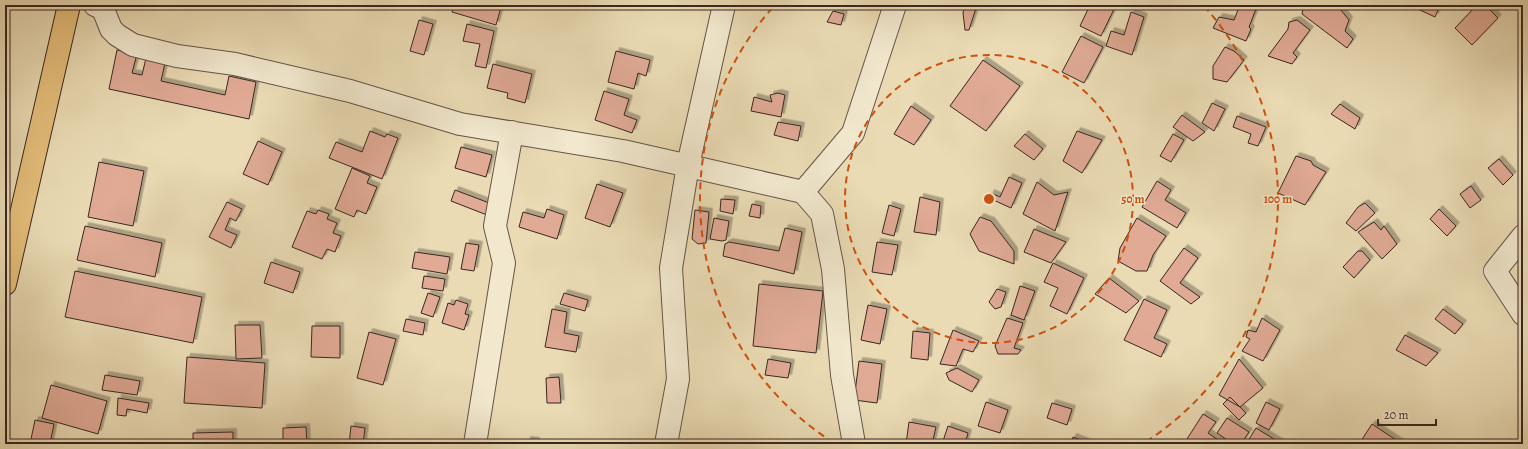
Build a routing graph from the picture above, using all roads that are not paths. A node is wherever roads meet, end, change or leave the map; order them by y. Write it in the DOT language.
graph roads {
  1 [pos="69,5"];
  2 [pos="94,5"];
  3 [pos="724,5"];
  4 [pos="895,5"];
  5 [pos="512,132"];
  6 [pos="688,165"];
  7 [pos="804,192"];
  8 [pos="1523,236"];
  9 [pos="5,284"];
  10 [pos="1523,314"];
  11 [pos="475,444"];
  12 [pos="666,444"];
  13 [pos="854,444"];
  1 -- 9 [label="highway"];
  2 -- 5 [label="street"];
  3 -- 6 [label="street"];
  4 -- 7 [label="street"];
  5 -- 6 [label="street"];
  5 -- 11 [label="street"];
  6 -- 7 [label="street"];
  6 -- 12 [label="street"];
  7 -- 13 [label="street"];
  8 -- 10 [label="street"];
}
